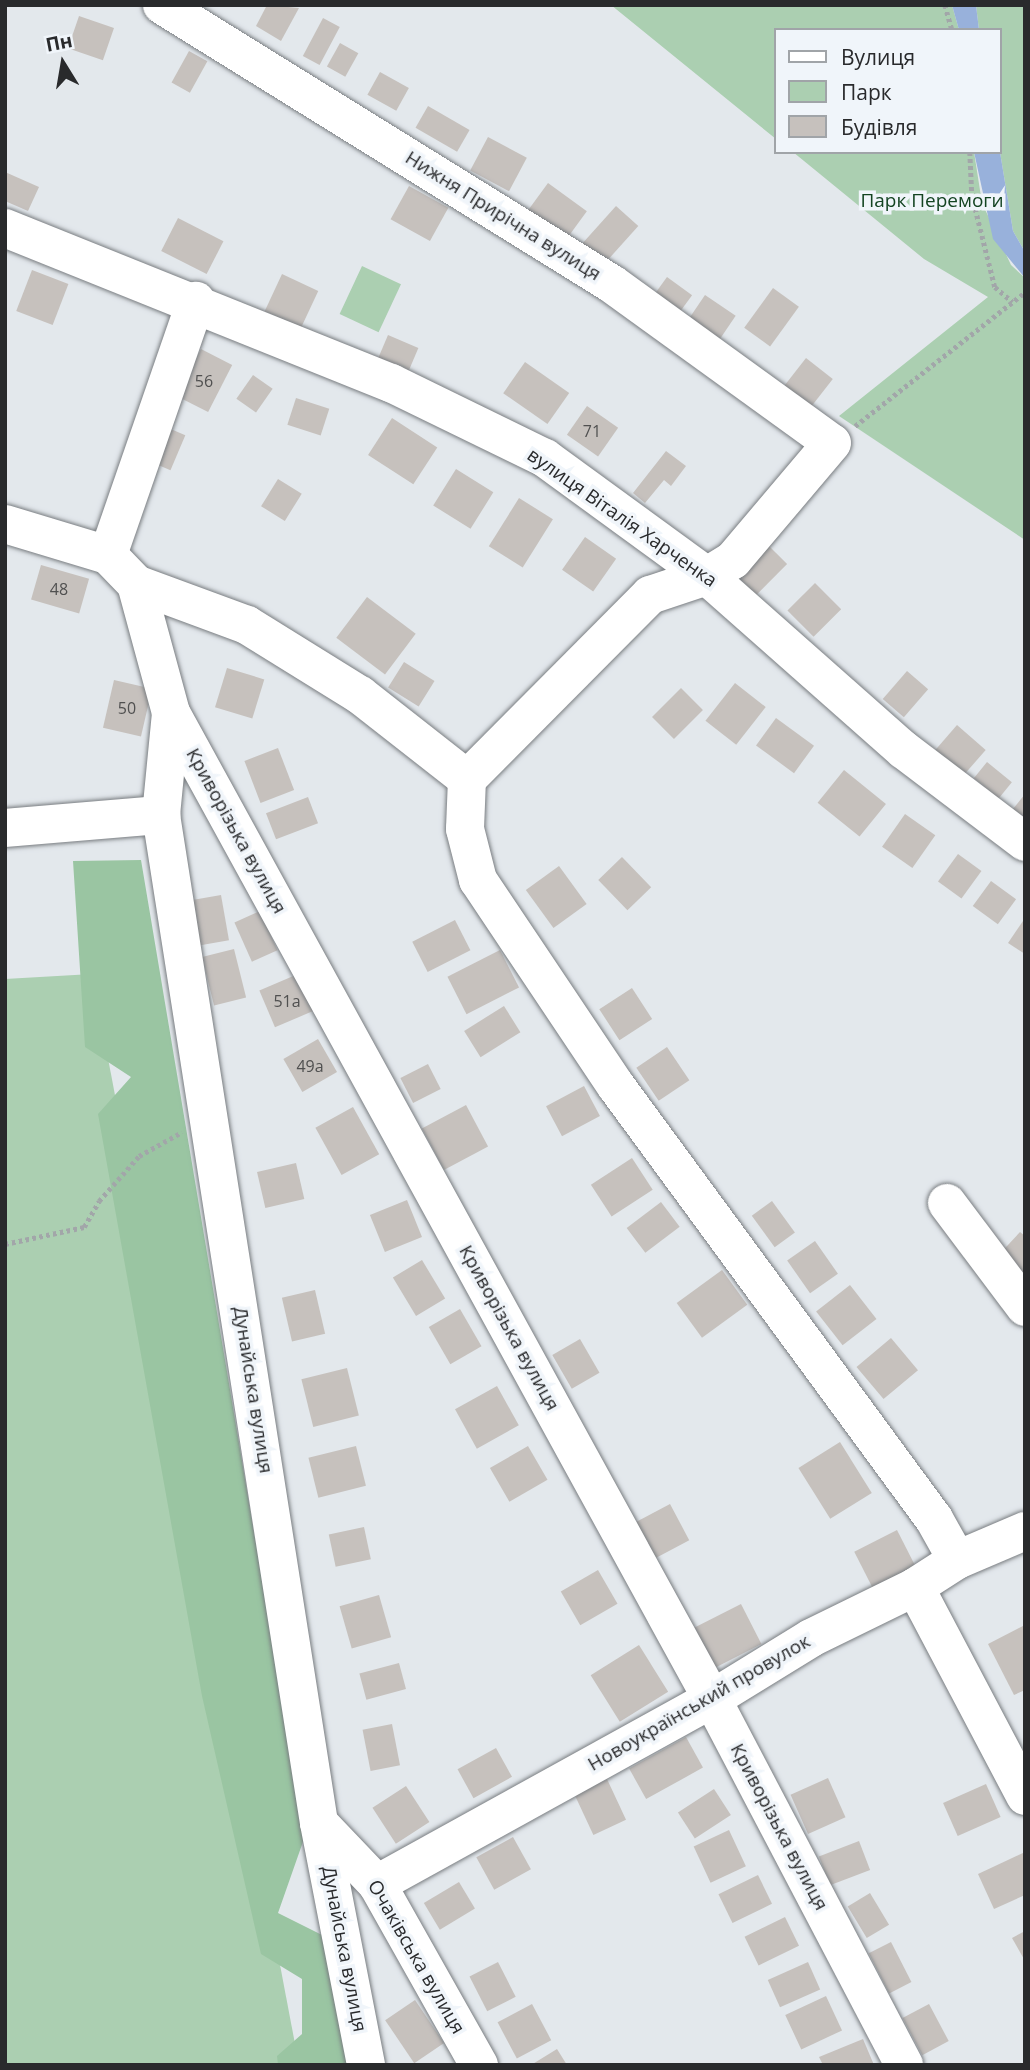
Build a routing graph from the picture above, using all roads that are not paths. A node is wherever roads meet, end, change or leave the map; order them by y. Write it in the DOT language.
graph roads {
  1 [pos="162,5"];
  2 [pos="5,228"];
  3 [pos="196,301"];
  4 [pos="5,524"];
  5 [pos="108,555"];
  6 [pos="707,576"];
  7 [pos="136,584"];
  8 [pos="171,713"];
  9 [pos="467,779"];
  10 [pos="161,815"];
  11 [pos="5,828"];
  12 [pos="1025,842"];
  13 [pos="947,1203"];
  14 [pos="1025,1307"];
  15 [pos="1022,1540"];
  16 [pos="957,1560"];
  17 [pos="915,1587"];
  18 [pos="712,1699"];
  19 [pos="1025,1796"];
  20 [pos="319,1823"];
  21 [pos="377,1884"];
  22 [pos="366,2065"];
  23 [pos="479,2065"];
  24 [pos="904,2065"];
  1 -- 6 [label="street, Нижня Прирічна вулиця"];
  2 -- 3 [label="street, вулиця Віталія Харченка"];
  3 -- 5 [label="street"];
  3 -- 6 [label="street, вулиця Віталія Харченка"];
  4 -- 5 [label="street"];
  5 -- 7 [label="street"];
  6 -- 9 [label="street"];
  6 -- 12 [label="street, вулиця Віталія Харченка"];
  7 -- 8 [label="street, Криворізька вулиця"];
  7 -- 9 [label="street"];
  8 -- 10 [label="street, Дунайська вулиця"];
  8 -- 18 [label="street, Криворізька вулиця"];
  9 -- 16 [label="street"];
  10 -- 11 [label="street"];
  10 -- 20 [label="street, Дунайська вулиця"];
  13 -- 14 [label="street"];
  15 -- 16 [label="street, Новоукраїнський провулок"];
  16 -- 17 [label="street, Новоукраїнський провулок"];
  17 -- 18 [label="street, Новоукраїнський провулок"];
  17 -- 19 [label="street"];
  18 -- 21 [label="street, Новоукраїнський провулок"];
  18 -- 24 [label="street, Криворізька вулиця"];
  20 -- 21 [label="street, Очаківська вулиця"];
  20 -- 22 [label="street, Дунайська вулиця"];
  21 -- 23 [label="street, Очаківська вулиця"];
}
